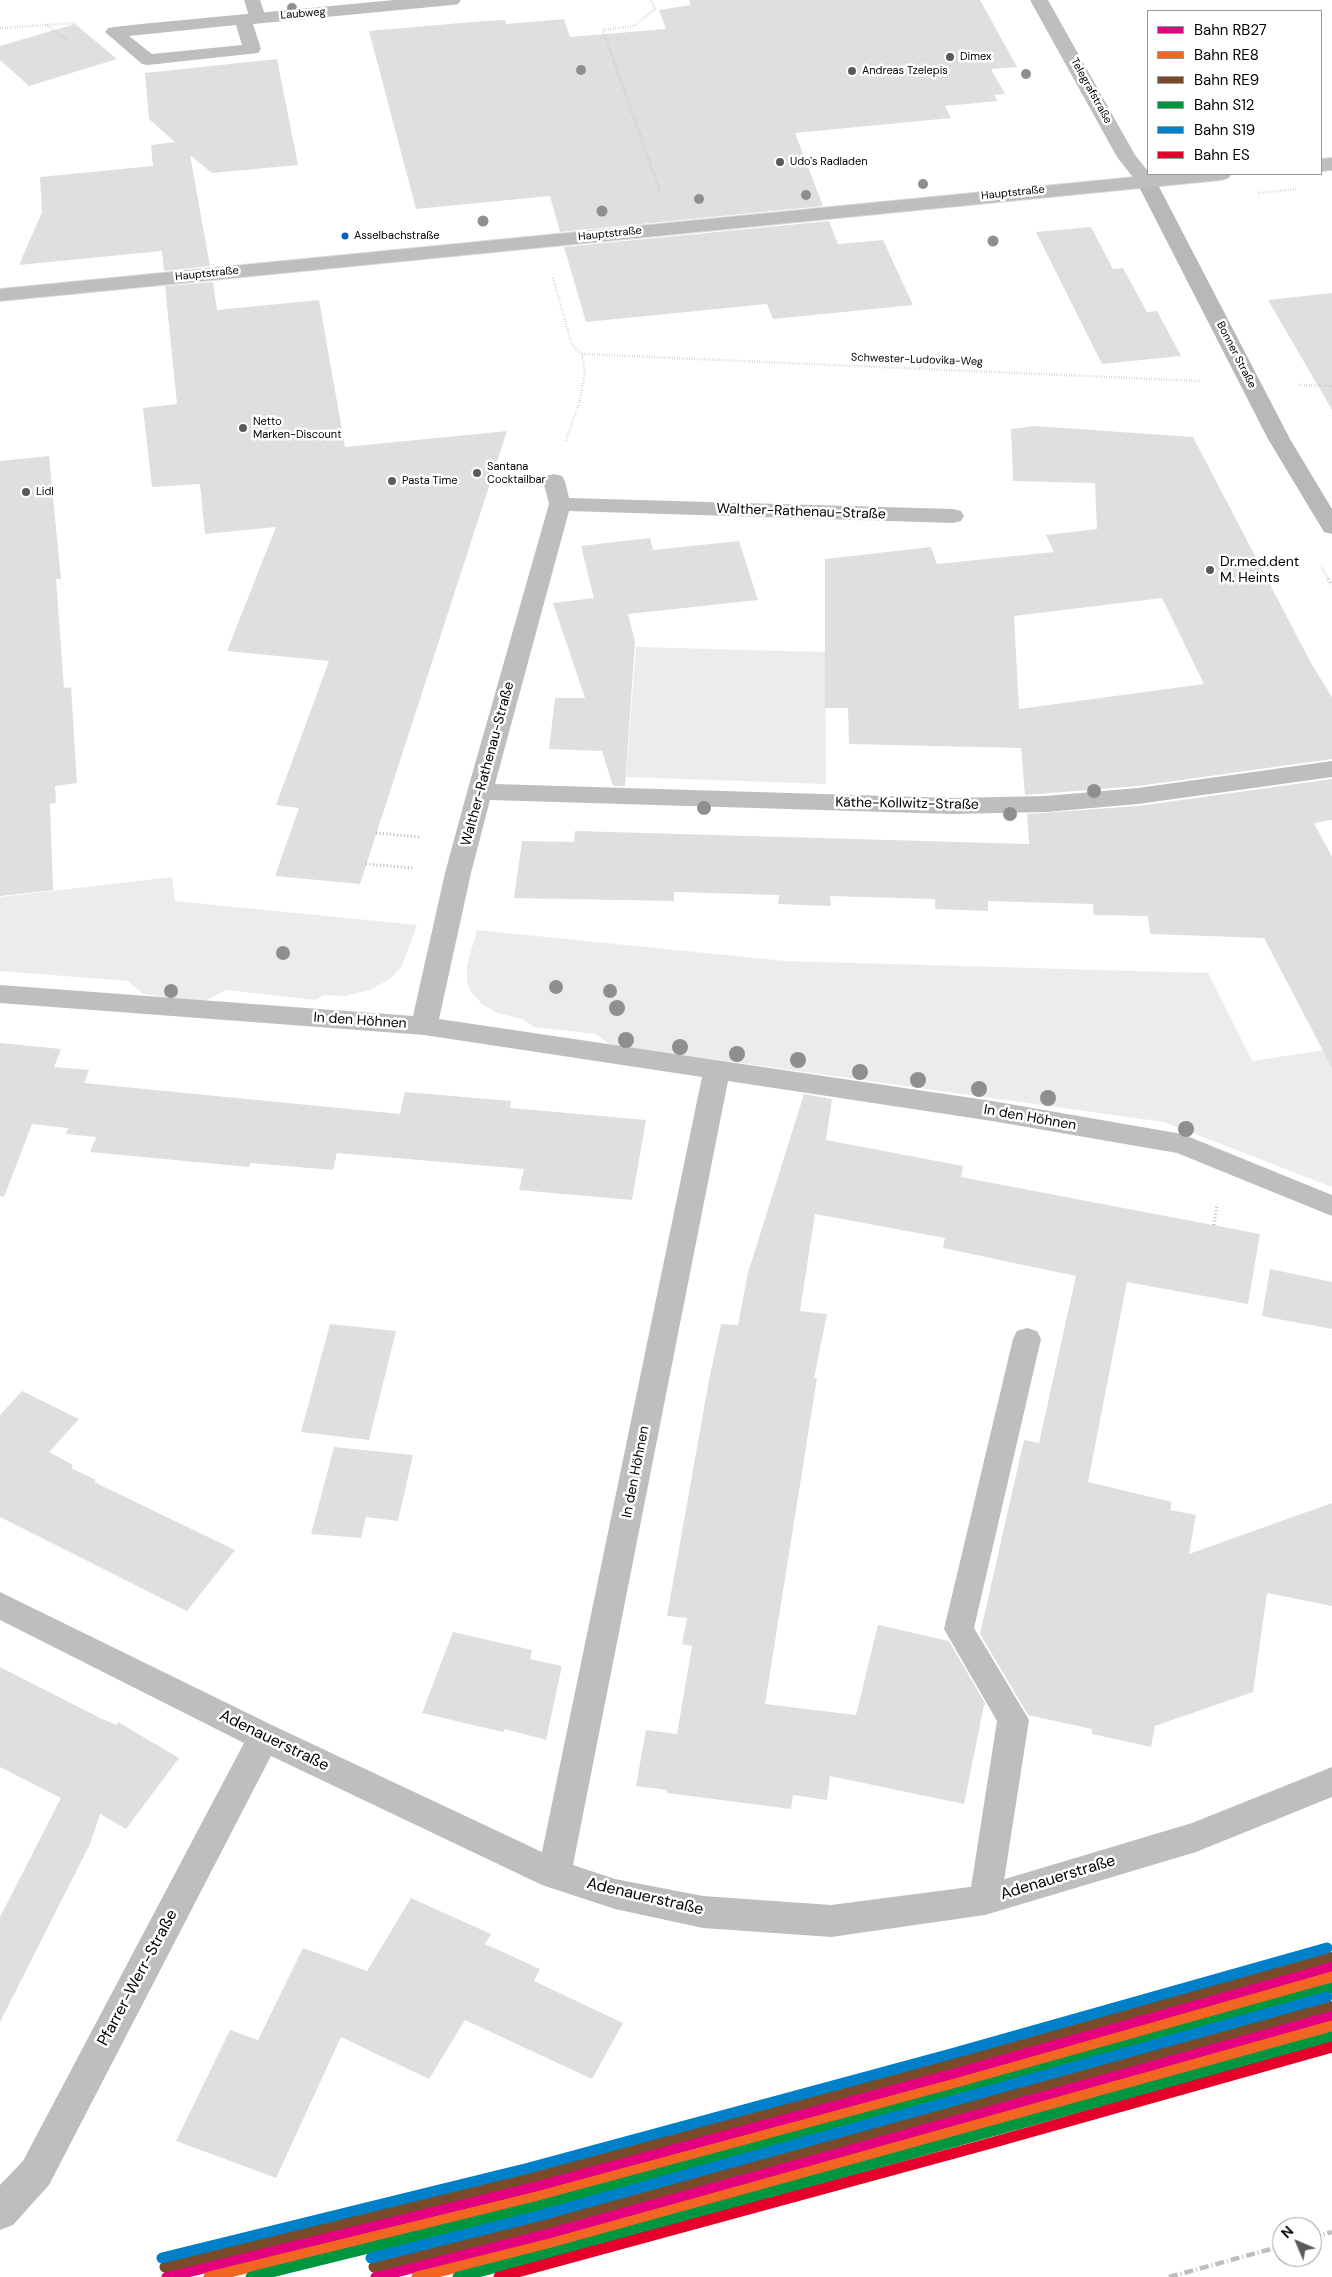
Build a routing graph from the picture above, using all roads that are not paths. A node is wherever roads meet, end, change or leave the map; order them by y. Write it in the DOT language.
graph roads {
  1 [pos="252,0"];
  2 [pos="452,0"];
  3 [pos="1039,0"];
  4 [pos="250,19"];
  5 [pos="1208,175"];
  6 [pos="1146,180"];
  7 [pos="0,295"];
  8 [pos="554,481"];
  9 [pos="560,504"];
  10 [pos="953,516"];
  11 [pos="1332,527"];
  12 [pos="1332,769"];
  13 [pos="479,792"];
  14 [pos="0,994"];
  15 [pos="424,1026"];
  16 [pos="717,1070"];
  17 [pos="1332,1206"];
  18 [pos="1027,1339"];
  19 [pos="0,1605"];
  20 [pos="264,1737"];
  21 [pos="1332,1782"];
  22 [pos="554,1874"];
  23 [pos="985,1900"];
  24 [pos="0,2212"];
  1 -- 4 [label="lane"];
  2 -- 4 [label="street, Laubweg"];
  3 -- 6 [label="street, Telegrafstraße"];
  4 -- 4 [label="street, Laubweg"];
  5 -- 6 [label="street, Hauptstraße"];
  6 -- 7 [label="street, Hauptstraße"];
  6 -- 11 [label="main road, Bonner Straße"];
  8 -- 9 [label="street"];
  9 -- 10 [label="street, Walther-Rathenau-Straße"];
  9 -- 13 [label="street, Walther-Rathenau-Straße"];
  12 -- 13 [label="street, Käthe-Kollwitz-Straße"];
  13 -- 15 [label="street, Walther-Rathenau-Straße"];
  14 -- 15 [label="street, In den Höhnen"];
  15 -- 16 [label="street, In den Höhnen"];
  16 -- 17 [label="street, In den Höhnen"];
  16 -- 22 [label="street, In den Höhnen"];
  18 -- 23 [label="lane"];
  19 -- 20 [label="street, Adenauerstraße"];
  20 -- 22 [label="street, Adenauerstraße"];
  20 -- 24 [label="street, Pfarrer-Werr-Straße"];
  21 -- 23 [label="street, Adenauerstraße"];
  22 -- 23 [label="street, Adenauerstraße"];
}
